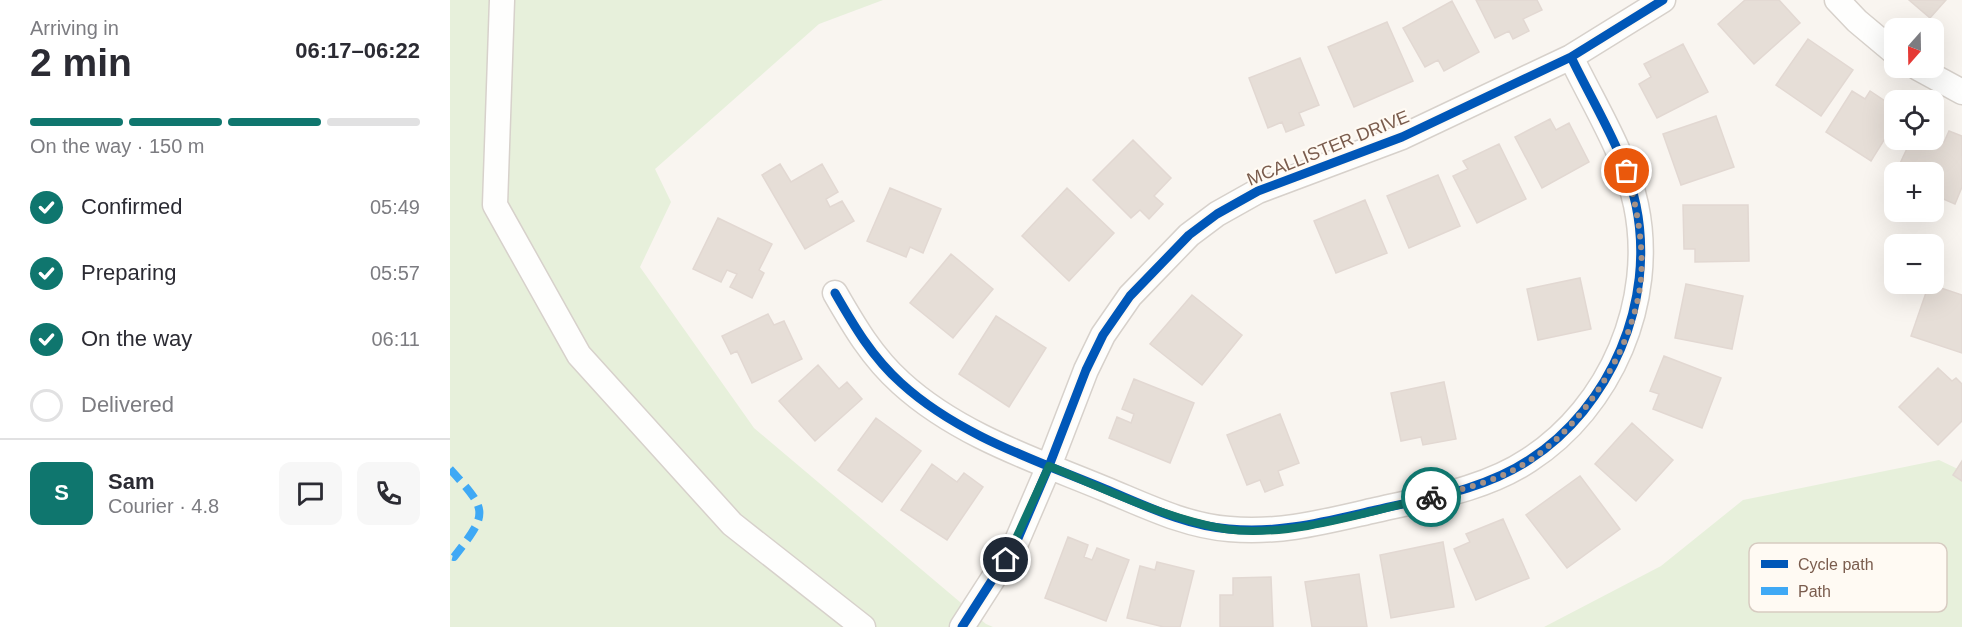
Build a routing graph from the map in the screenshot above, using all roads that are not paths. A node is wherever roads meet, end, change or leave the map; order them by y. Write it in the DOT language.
graph roads {
  1 [pos="502,0"];
  2 [pos="1663,0"];
  3 [pos="1837,0"];
  4 [pos="1884,44"];
  5 [pos="1571,57"];
  6 [pos="1936,78"];
  7 [pos="1962,92"];
  8 [pos="835,293"];
  9 [pos="1049,466"];
  10 [pos="863,627"];
  11 [pos="962,627"];
  1 -- 10 [label="street"];
  2 -- 5 [label="street, MCALLISTER DRIVE"];
  3 -- 4 [label="street"];
  5 -- 9 [label="street, MCALLISTER DRIVE"];
  5 -- 9 [label="street"];
  6 -- 7 [label="street"];
  8 -- 9 [label="street"];
  9 -- 11 [label="street, MCALLISTER DRIVE"];
}
